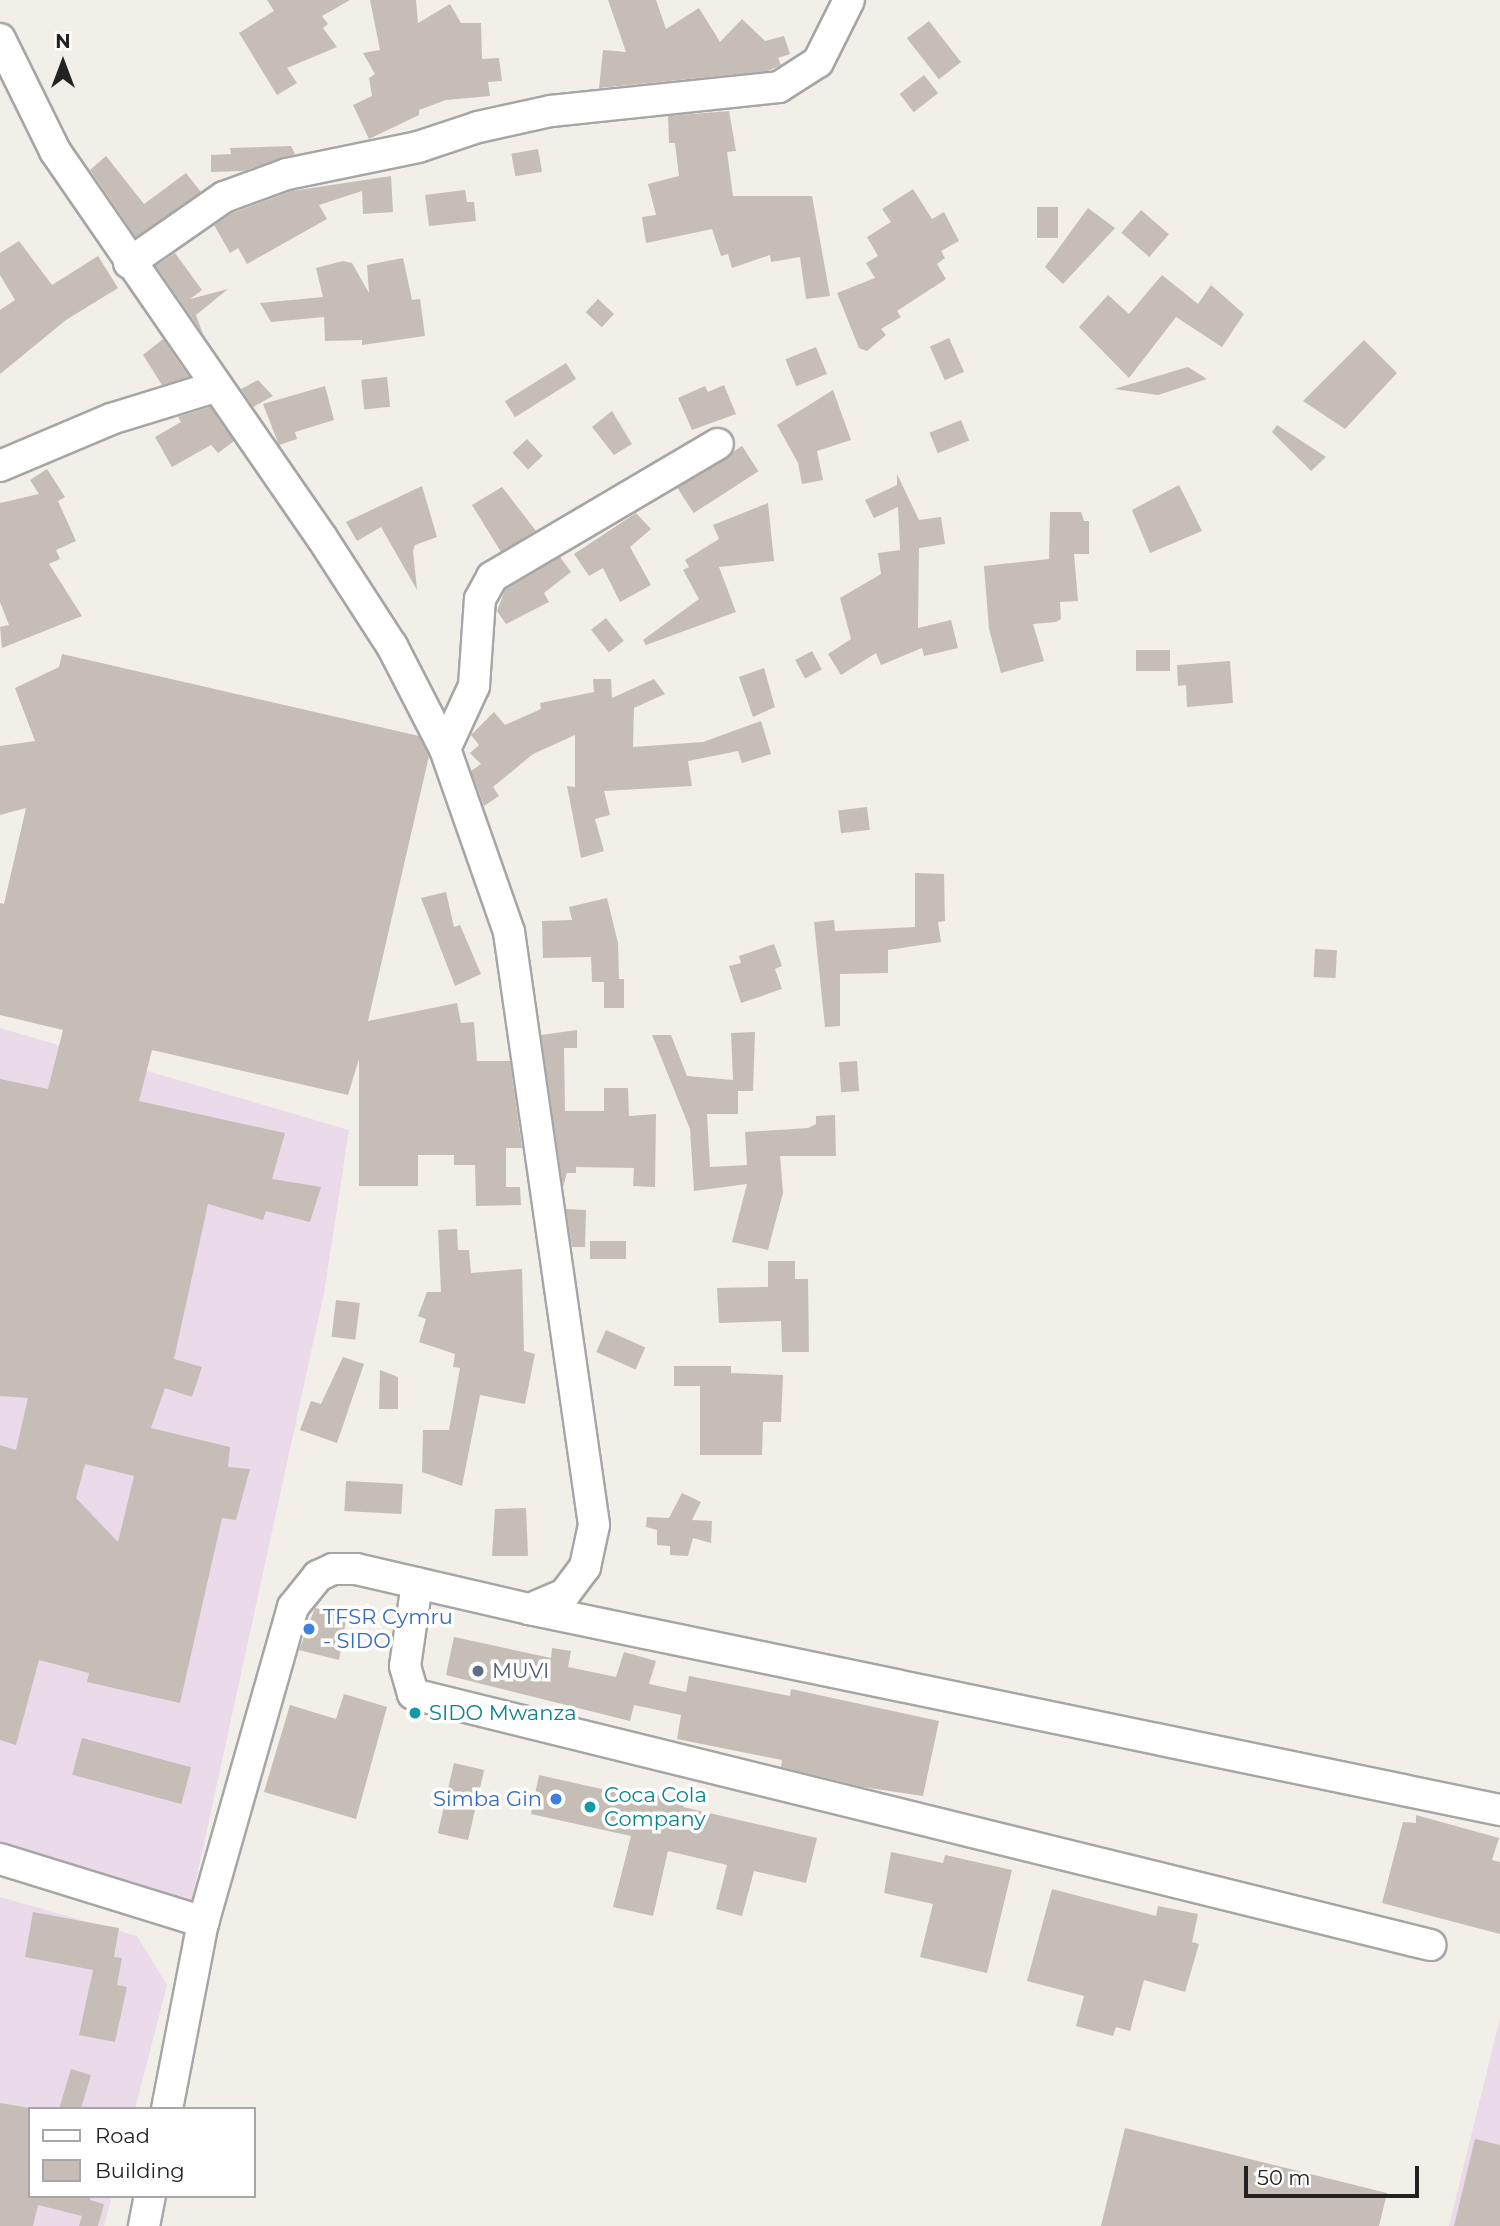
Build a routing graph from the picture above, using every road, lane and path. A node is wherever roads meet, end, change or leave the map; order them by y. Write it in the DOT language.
graph roads {
  1 [pos="849,0"];
  2 [pos="0,40"];
  3 [pos="129,263"];
  4 [pos="215,387"];
  5 [pos="718,444"];
  6 [pos="0,466"];
  7 [pos="444,749"];
  8 [pos="417,1583"];
  9 [pos="529,1609"];
  10 [pos="1500,1810"];
  11 [pos="0,1859"];
  12 [pos="203,1922"];
  13 [pos="1430,1945"];
  14 [pos="167,2107"];
  15 [pos="150,2198"];
  16 [pos="144,2226"];
  1 -- 3 [label="street"];
  2 -- 3 [label="street"];
  3 -- 4 [label="street"];
  4 -- 6 [label="street"];
  4 -- 7 [label="street"];
  5 -- 7 [label="street"];
  7 -- 9 [label="street"];
  8 -- 9 [label="street"];
  8 -- 12 [label="street"];
  8 -- 13 [label="street"];
  9 -- 10 [label="street"];
  11 -- 12 [label="street"];
  12 -- 14 [label="street"];
  15 -- 16 [label="street"];
}
